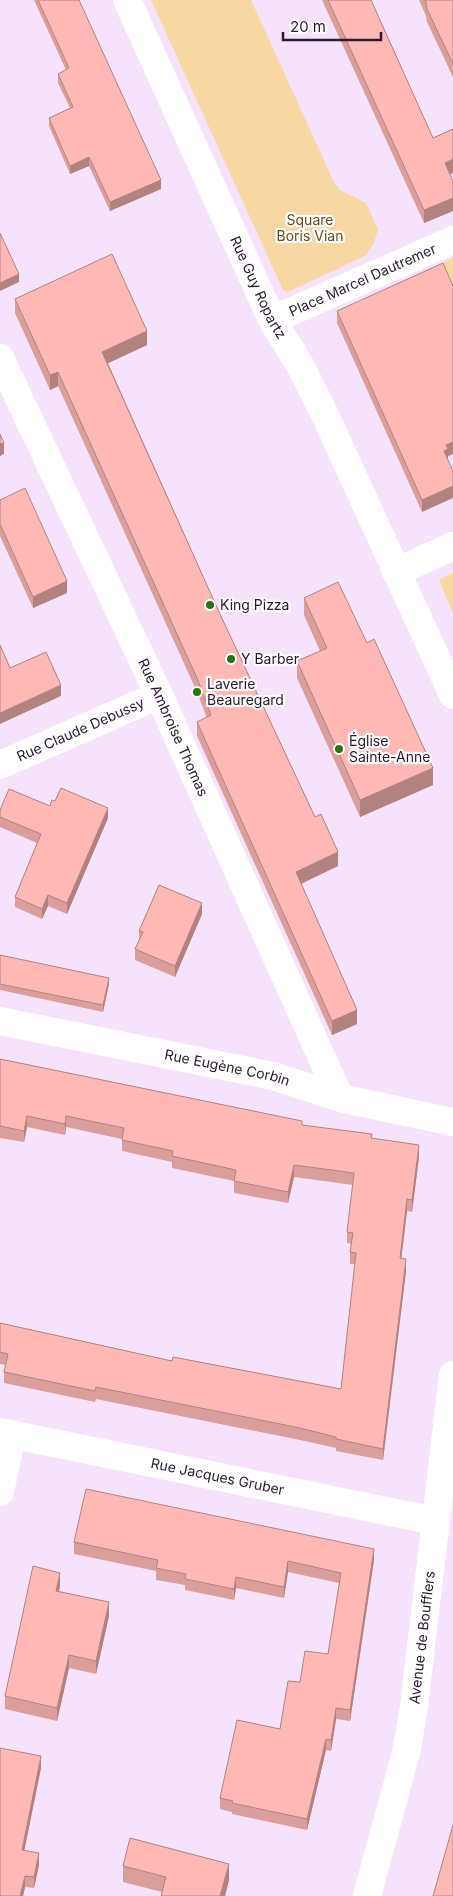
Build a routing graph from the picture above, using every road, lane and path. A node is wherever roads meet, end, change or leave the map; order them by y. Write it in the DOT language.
graph roads {
  1 [pos="127,0"];
  2 [pos="453,240"];
  3 [pos="272,320"];
  4 [pos="0,358"];
  5 [pos="453,546"];
  6 [pos="396,572"];
  7 [pos="159,695"];
  8 [pos="453,695"];
  9 [pos="0,765"];
  10 [pos="0,1021"];
  11 [pos="340,1098"];
  12 [pos="453,1122"];
  13 [pos="453,1374"];
  14 [pos="6,1433"];
  15 [pos="0,1492"];
  16 [pos="435,1520"];
  17 [pos="368,1896"];
  1 -- 3 [label="street, Rue Guy Ropartz"];
  2 -- 3 [label="street, Place Marcel Dautremer"];
  3 -- 6 [label="street, Rue Guy Ropartz"];
  4 -- 7 [label="street, Rue Ambroise Thomas"];
  5 -- 6 [label="street"];
  6 -- 8 [label="street, Rue Guy Ropartz"];
  7 -- 9 [label="street, Rue Claude Debussy"];
  7 -- 11 [label="street, Rue Ambroise Thomas"];
  10 -- 11 [label="street, Rue Eugène Corbin"];
  11 -- 12 [label="street, Rue Eugène Corbin"];
  13 -- 16 [label="street, Avenue de Boufflers"];
  14 -- 15 [label="street"];
  14 -- 16 [label="street, Rue Jacques Gruber"];
  16 -- 17 [label="street, Avenue de Boufflers"];
}
